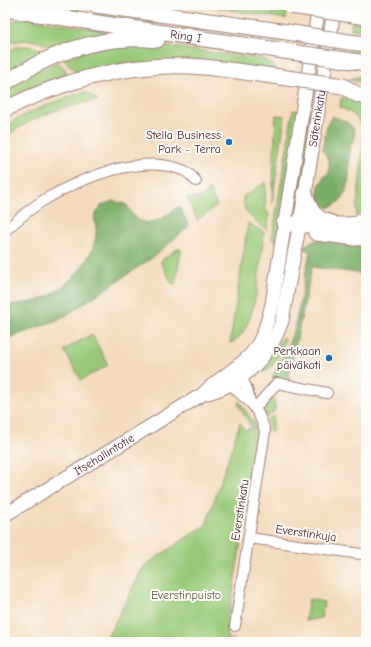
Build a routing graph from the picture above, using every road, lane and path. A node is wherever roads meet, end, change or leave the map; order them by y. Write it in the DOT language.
graph roads {
  1 [pos="96,5"];
  2 [pos="171,5"];
  3 [pos="288,5"];
  4 [pos="319,5"];
  5 [pos="335,5"];
  6 [pos="5,9"];
  7 [pos="359,16"];
  8 [pos="287,32"];
  9 [pos="240,44"];
  10 [pos="366,44"];
  11 [pos="366,63"];
  12 [pos="5,84"];
  13 [pos="343,86"];
  14 [pos="366,89"];
  15 [pos="366,96"];
  16 [pos="26,98"];
  17 [pos="5,109"];
  18 [pos="5,118"];
  19 [pos="196,181"];
  20 [pos="305,194"];
  21 [pos="366,218"];
  22 [pos="338,225"];
  23 [pos="291,227"];
  24 [pos="5,231"];
  25 [pos="366,237"];
  26 [pos="234,377"];
  27 [pos="327,393"];
  28 [pos="252,405"];
  29 [pos="5,515"];
  30 [pos="249,538"];
  31 [pos="361,554"];
  32 [pos="235,626"];
  1 -- 8 [label="highway, Ring I"];
  2 -- 8 [label="highway"];
  3 -- 7 [label="highway, bridge"];
  4 -- 23 [label="main road, Säterinkatu"];
  5 -- 20 [label="main road, Säterinkatu"];
  6 -- 9 [label="highway, Ring I"];
  8 -- 10 [label="highway, Ring I, bridge"];
  9 -- 11 [label="highway, Ring I, bridge"];
  9 -- 12 [label="highway"];
  13 -- 14 [label="highway"];
  13 -- 15 [label="highway"];
  13 -- 16 [label="highway, bridge"];
  16 -- 17 [label="highway"];
  16 -- 18 [label="highway"];
  19 -- 24 [label="street"];
  20 -- 22 [label="highway"];
  20 -- 23 [label="main road, Säterinkatu"];
  21 -- 22 [label="highway"];
  22 -- 23 [label="highway"];
  23 -- 25 [label="highway"];
  23 -- 26 [label="main road, Itsehallintotie"];
  26 -- 28 [label="street, Everstinkatu"];
  26 -- 29 [label="main road, Itsehallintotie"];
  27 -- 28 [label="street"];
  28 -- 30 [label="street, Everstinkatu"];
  30 -- 31 [label="street, Everstinkuja"];
  30 -- 32 [label="street, Everstinkatu"];
}
